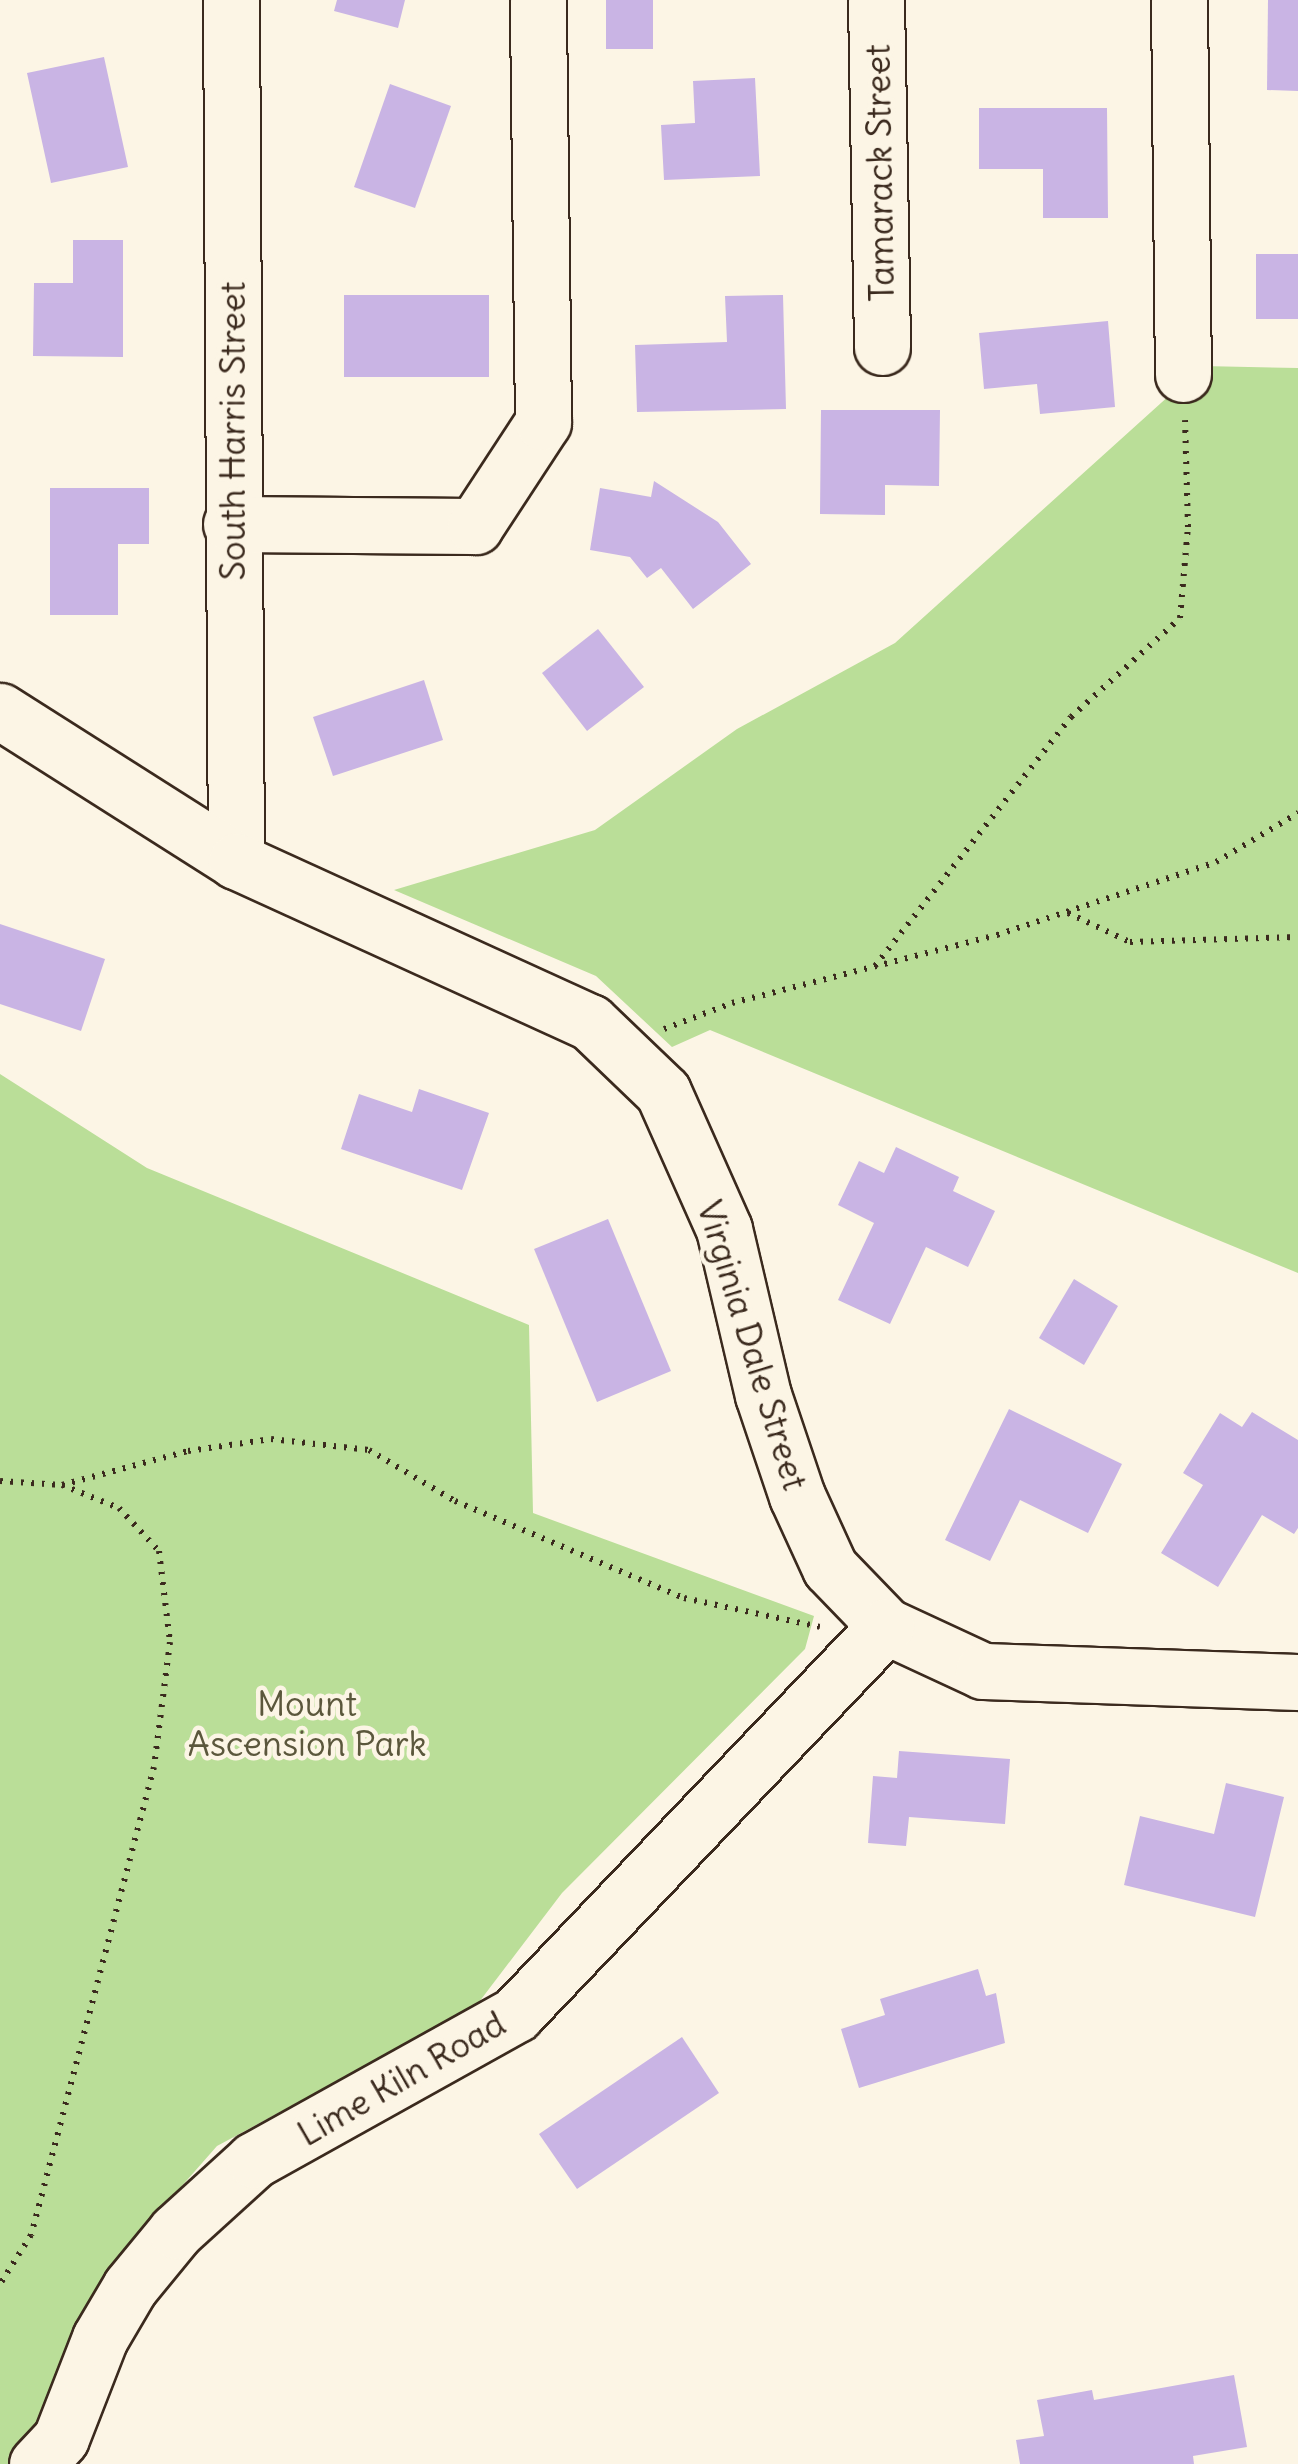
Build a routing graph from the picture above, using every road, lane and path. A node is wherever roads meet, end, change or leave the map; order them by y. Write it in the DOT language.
graph roads {
  1 [pos="232,0"];
  2 [pos="538,0"];
  3 [pos="876,0"];
  4 [pos="1179,0"];
  5 [pos="882,347"];
  6 [pos="1183,374"];
  7 [pos="231,524"];
  8 [pos="0,710"];
  9 [pos="1298,814"];
  10 [pos="236,861"];
  11 [pos="1067,912"];
  12 [pos="1298,938"];
  13 [pos="875,966"];
  14 [pos="616,1048"];
  15 [pos="0,1480"];
  16 [pos="62,1484"];
  17 [pos="886,1626"];
  18 [pos="1298,1682"];
  19 [pos="0,2284"];
  20 [pos="58,2455"];
  1 -- 7 [label="street, South Harris Street"];
  2 -- 7 [label="street"];
  3 -- 5 [label="street, Tamarack Street"];
  4 -- 6 [label="street"];
  6 -- 13 [label="path"];
  7 -- 10 [label="street, South Harris Street"];
  8 -- 10 [label="street, Virginia Dale Street"];
  9 -- 11 [label="path"];
  10 -- 14 [label="street, Virginia Dale Street"];
  11 -- 12 [label="path"];
  11 -- 13 [label="path"];
  13 -- 14 [label="path"];
  14 -- 17 [label="street, Virginia Dale Street"];
  15 -- 16 [label="path"];
  16 -- 17 [label="path"];
  16 -- 19 [label="path"];
  17 -- 18 [label="street, Virginia Dale Street"];
  17 -- 20 [label="street, Lime Kiln Road"];
}
